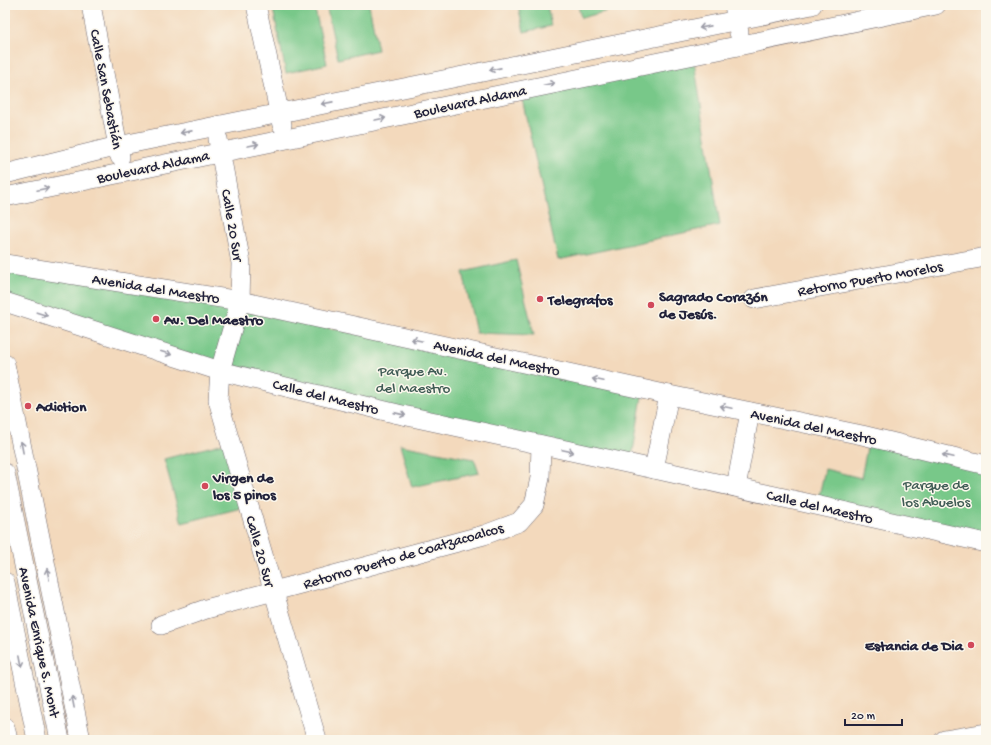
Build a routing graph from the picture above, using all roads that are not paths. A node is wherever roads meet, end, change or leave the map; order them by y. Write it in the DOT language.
graph roads {
  1 [pos="91,5"];
  2 [pos="256,5"];
  3 [pos="812,5"];
  4 [pos="936,5"];
  5 [pos="895,9"];
  6 [pos="735,13"];
  7 [pos="741,45"];
  8 [pos="279,113"];
  9 [pos="215,126"];
  10 [pos="285,139"];
  11 [pos="118,146"];
  12 [pos="220,152"];
  13 [pos="123,172"];
  14 [pos="5,174"];
  15 [pos="5,197"];
  16 [pos="986,257"];
  17 [pos="5,264"];
  18 [pos="754,299"];
  19 [pos="240,301"];
  20 [pos="5,302"];
  21 [pos="5,364"];
  22 [pos="220,371"];
  23 [pos="669,395"];
  24 [pos="750,412"];
  25 [pos="541,445"];
  26 [pos="986,465"];
  27 [pos="654,469"];
  28 [pos="5,473"];
  29 [pos="736,487"];
  30 [pos="986,543"];
  31 [pos="5,582"];
  32 [pos="273,591"];
  33 [pos="161,625"];
  34 [pos="5,727"];
  35 [pos="986,733"];
  36 [pos="8,740"];
  37 [pos="37,740"];
  38 [pos="60,740"];
  39 [pos="81,740"];
  40 [pos="317,740"];
  41 [pos="944,740"];
  1 -- 11 [label="street, Calle San Sebastián"];
  2 -- 8 [label="street"];
  3 -- 6 [label="street, Boulevard Aldama"];
  4 -- 5 [label="street, Boulevard Aldama"];
  5 -- 7 [label="street, Boulevard Aldama"];
  6 -- 7 [label="street"];
  6 -- 8 [label="street, Boulevard Aldama, one-way"];
  10 -- 7 [label="street, Boulevard Aldama, one-way"];
  8 -- 9 [label="street, Boulevard Aldama"];
  8 -- 10 [label="street"];
  9 -- 11 [label="street, Boulevard Aldama, one-way"];
  9 -- 12 [label="street, Calle 20 Sur"];
  12 -- 10 [label="street, Boulevard Aldama, one-way"];
  11 -- 13 [label="street, Calle San Sebastián"];
  11 -- 14 [label="street, Boulevard Aldama"];
  12 -- 13 [label="street, Boulevard Aldama"];
  12 -- 19 [label="street, Calle 20 Sur"];
  15 -- 13 [label="street, Boulevard Aldama, one-way"];
  16 -- 18 [label="street, Retorno Puerto Morelos"];
  17 -- 19 [label="street, Avenida del Maestro"];
  19 -- 22 [label="street, Calle 20 Sur"];
  23 -- 19 [label="street, Avenida del Maestro, one-way"];
  20 -- 22 [label="street, Calle del Maestro, one-way"];
  39 -- 21 [label="street, one-way"];
  22 -- 25 [label="street, Calle del Maestro, one-way"];
  22 -- 32 [label="street, Calle 20 Sur"];
  24 -- 23 [label="street, Avenida del Maestro, one-way"];
  23 -- 27 [label="street"];
  26 -- 24 [label="street, Avenida del Maestro, one-way"];
  24 -- 29 [label="street"];
  25 -- 27 [label="street, Calle del Maestro, one-way"];
  25 -- 32 [label="street, Retorno Puerto de Coatzacoalcos"];
  27 -- 29 [label="street, Calle del Maestro"];
  28 -- 38 [label="street, Avenida Enrique S. Mont"];
  29 -- 30 [label="street, Calle del Maestro"];
  31 -- 37 [label="street, Avenida Enrique S. Mont, one-way"];
  32 -- 33 [label="street, Retorno Puerto de Coatzacoalcos"];
  32 -- 40 [label="street, Calle 20 Sur"];
  34 -- 36 [label="street"];
  35 -- 41 [label="street"];
}
